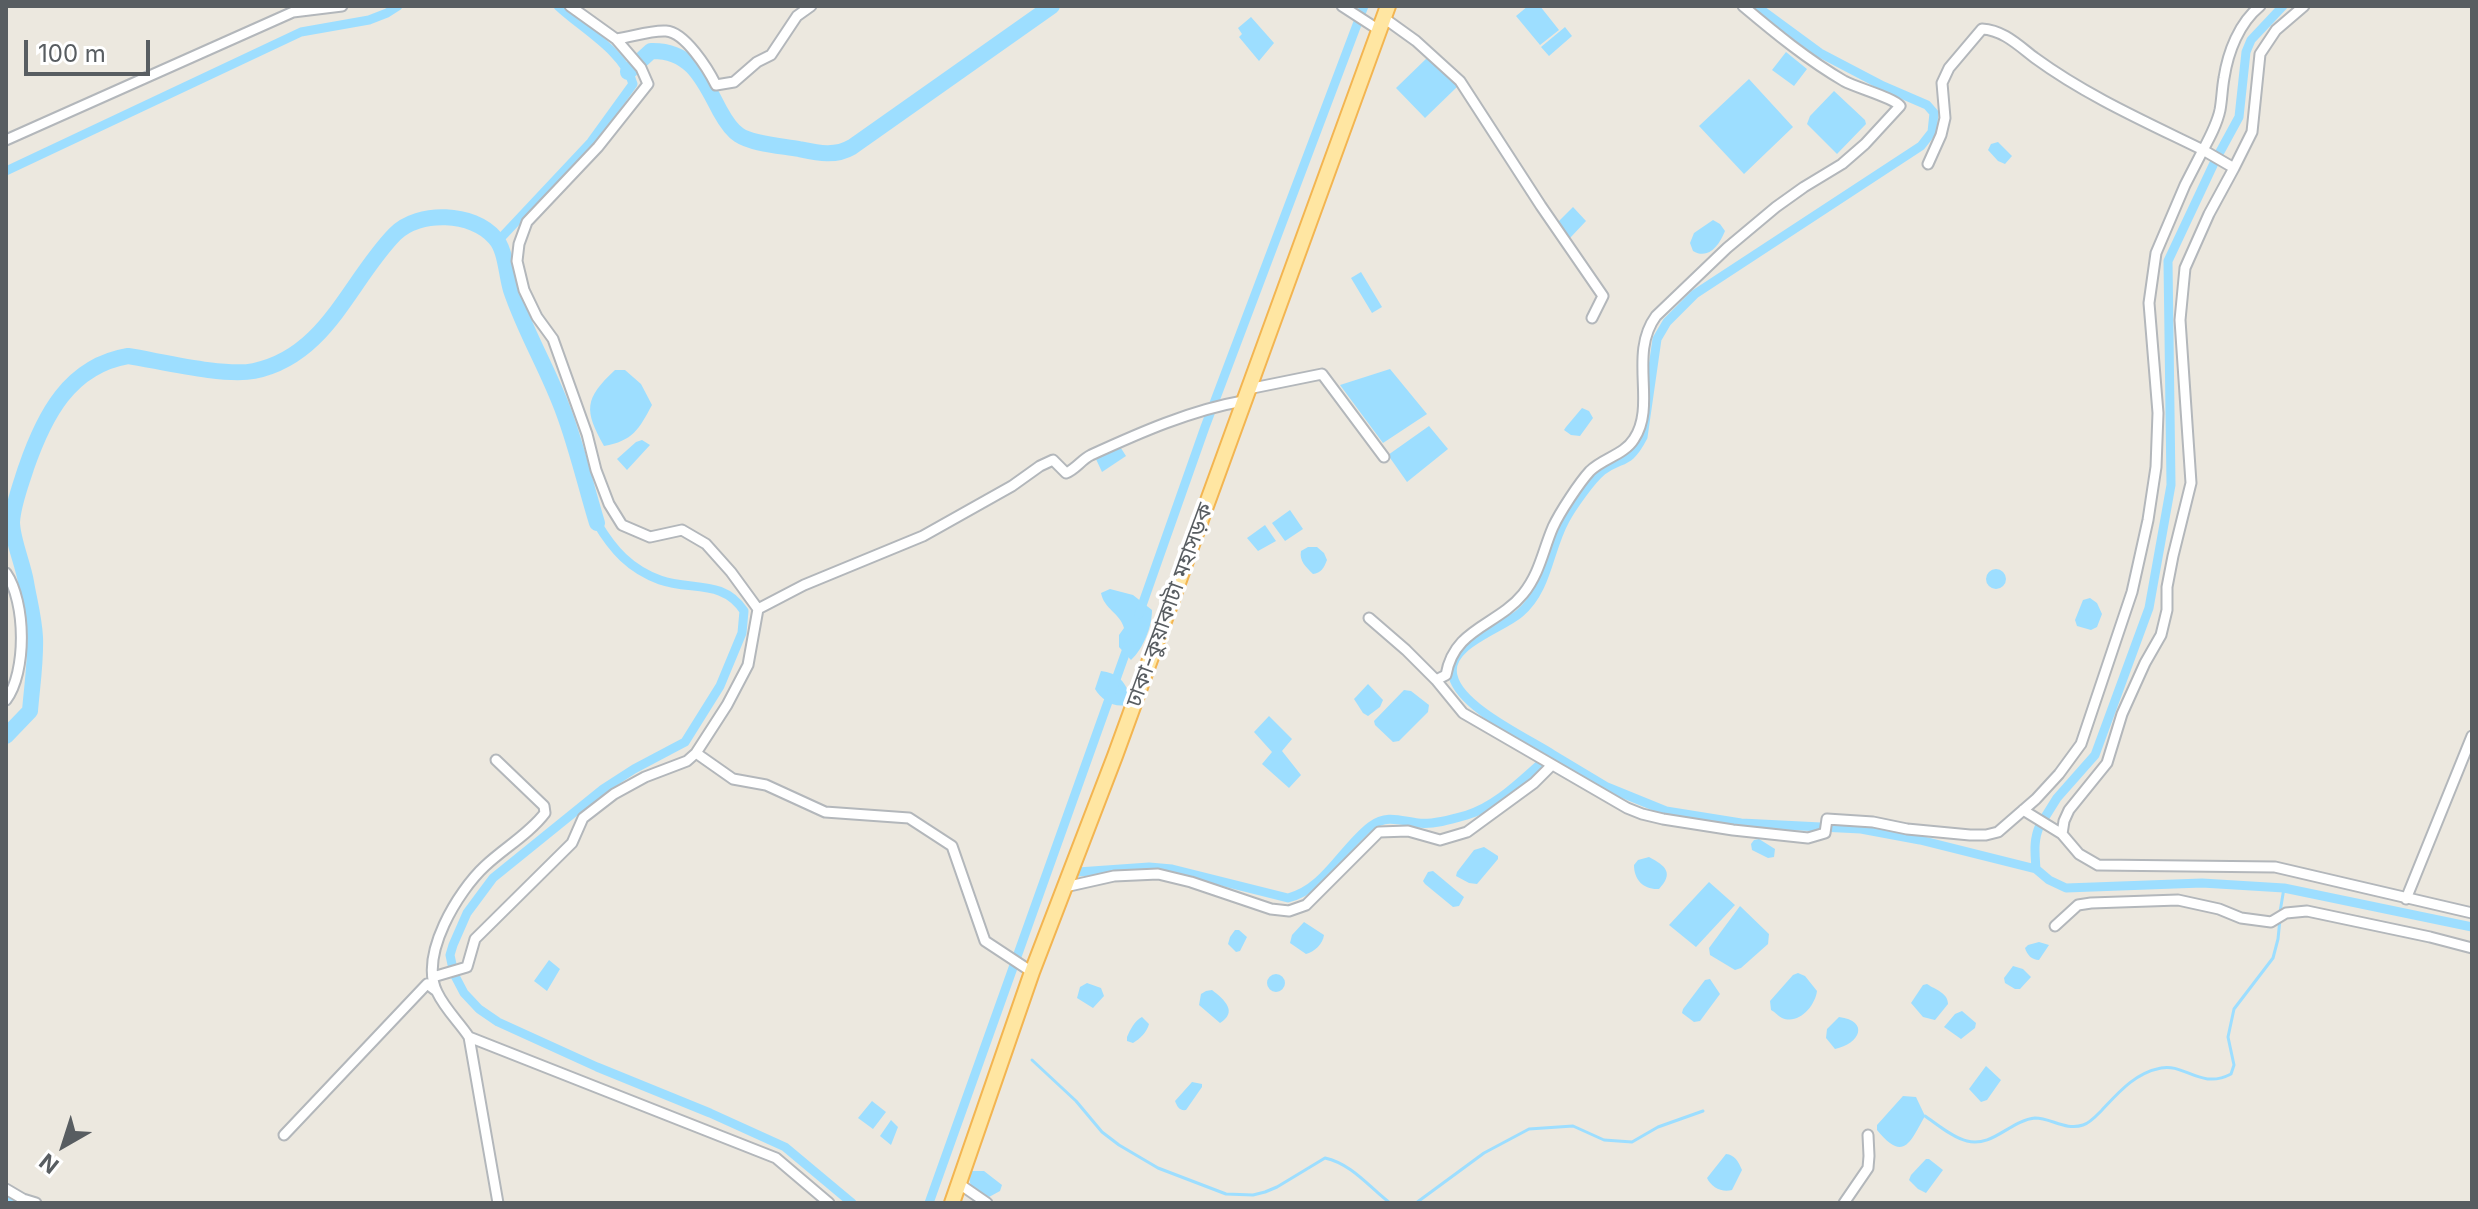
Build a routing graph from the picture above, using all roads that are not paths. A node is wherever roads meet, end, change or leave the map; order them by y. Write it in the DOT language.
graph roads {
  1 [pos="342,6"];
  2 [pos="570,6"];
  3 [pos="811,6"];
  4 [pos="1342,6"];
  5 [pos="1743,6"];
  6 [pos="2260,6"];
  7 [pos="2304,6"];
  8 [pos="1384,18"];
  9 [pos="616,39"];
  10 [pos="6,140"];
  11 [pos="2206,152"];
  12 [pos="1928,164"];
  13 [pos="2230,165"];
  14 [pos="1592,318"];
  15 [pos="1246,395"];
  16 [pos="1384,457"];
  17 [pos="6,573"];
  18 [pos="758,609"];
  19 [pos="1369,618"];
  20 [pos="1436,680"];
  21 [pos="6,700"];
  22 [pos="2472,736"];
  23 [pos="696,753"];
  24 [pos="496,760"];
  25 [pos="1551,766"];
  26 [pos="2023,810"];
  27 [pos="2062,834"];
  28 [pos="1065,887"];
  29 [pos="2406,899"];
  30 [pos="2472,913"];
  31 [pos="2055,926"];
  32 [pos="2472,948"];
  33 [pos="1032,972"];
  34 [pos="433,977"];
  35 [pos="435,990"];
  36 [pos="469,1037"];
  37 [pos="284,1135"];
  38 [pos="1868,1135"];
  39 [pos="958,1183"];
  40 [pos="6,1189"];
  41 [pos="36,1203"];
  42 [pos="498,1203"];
  43 [pos="829,1203"];
  44 [pos="952,1203"];
  45 [pos="987,1203"];
  46 [pos="1844,1203"];
  1 -- 10 [label="street"];
  2 -- 9 [label="street"];
  3 -- 9 [label="street"];
  4 -- 8 [label="street"];
  5 -- 20 [label="street"];
  6 -- 11 [label="street"];
  7 -- 13 [label="street"];
  8 -- 14 [label="street"];
  8 -- 15 [label="main road, ঢাকা-কুয়াকাটা মহাসড়ক"];
  9 -- 18 [label="street"];
  11 -- 12 [label="street"];
  11 -- 13 [label="street"];
  11 -- 26 [label="street"];
  13 -- 27 [label="street"];
  15 -- 16 [label="street"];
  15 -- 18 [label="street"];
  15 -- 28 [label="main road, ঢাকা-কুয়াকাটা মহাসড়ক"];
  17 -- 21 [label="street"];
  18 -- 23 [label="street"];
  19 -- 20 [label="street"];
  20 -- 25 [label="street"];
  22 -- 29 [label="street"];
  23 -- 33 [label="street"];
  23 -- 34 [label="street"];
  24 -- 34 [label="street"];
  25 -- 26 [label="street"];
  25 -- 28 [label="street"];
  26 -- 27 [label="street"];
  27 -- 29 [label="street"];
  28 -- 33 [label="main road, ঢাকা-কুয়াকাটা মহাসড়ক"];
  29 -- 30 [label="street"];
  31 -- 32 [label="street"];
  33 -- 39 [label="main road, ঢাকা-কুয়াকাটা মহাসড়ক"];
  34 -- 35 [label="street"];
  35 -- 36 [label="street"];
  35 -- 37 [label="street"];
  36 -- 42 [label="street"];
  36 -- 43 [label="street"];
  38 -- 46 [label="street"];
  39 -- 44 [label="main road, ঢাকা-কুয়াকাটা মহাসড়ক"];
  39 -- 45 [label="street"];
  40 -- 41 [label="street"];
}
